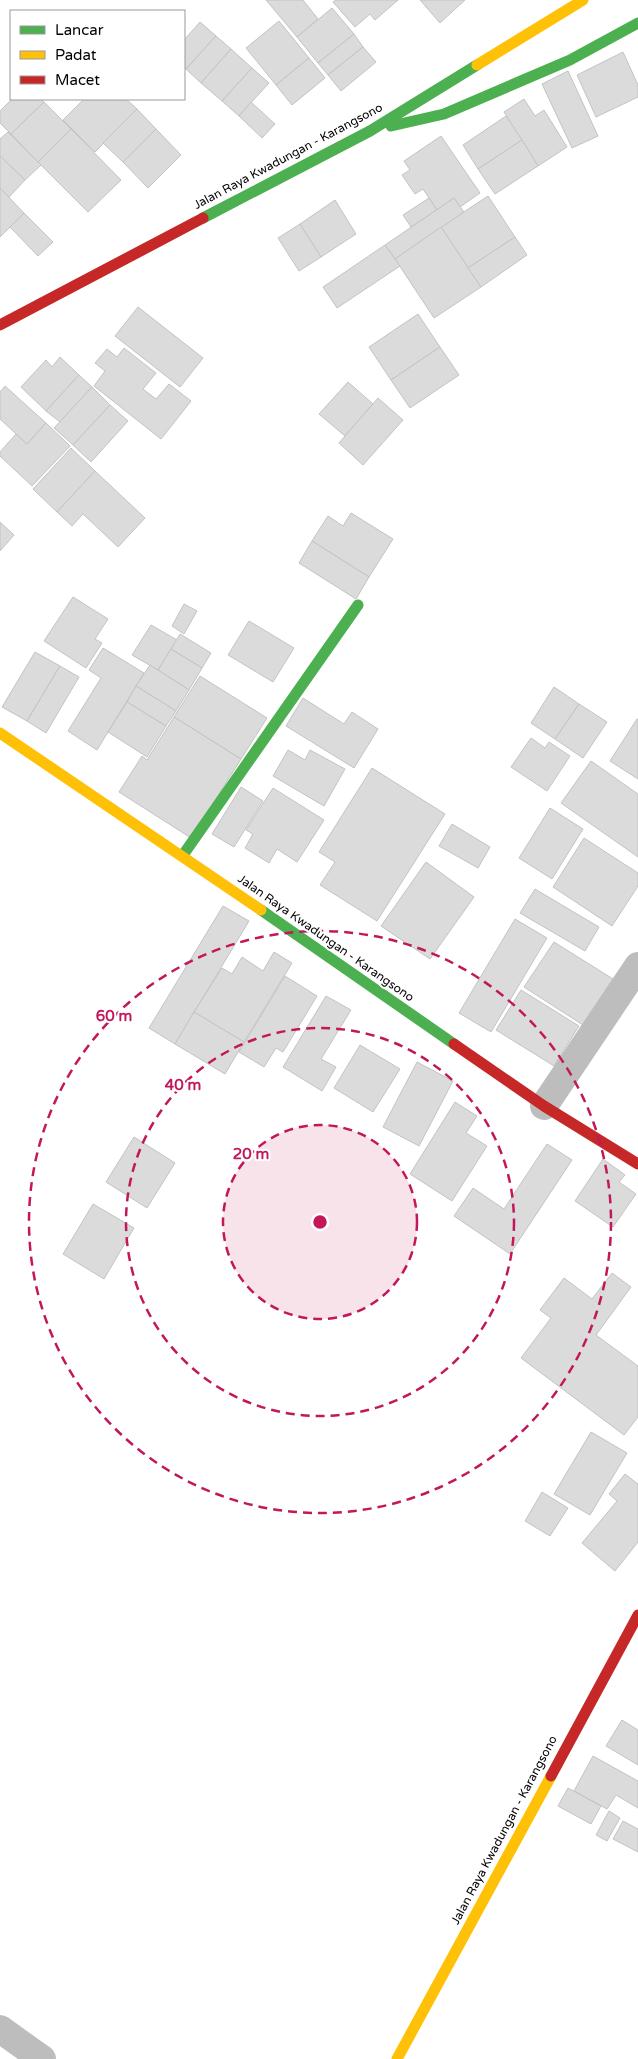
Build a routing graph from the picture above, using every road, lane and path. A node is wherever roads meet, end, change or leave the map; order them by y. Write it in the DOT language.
graph roads {
  1 [pos="583,0"];
  2 [pos="638,23"];
  3 [pos="370,131"];
  4 [pos="0,326"];
  5 [pos="358,606"];
  6 [pos="0,733"];
  7 [pos="183,856"];
  8 [pos="638,966"];
  9 [pos="544,1106"];
  10 [pos="638,1164"];
  11 [pos="638,1615"];
  12 [pos="0,2029"];
  13 [pos="42,2059"];
  14 [pos="397,2059"];
  1 -- 3 [label="main road, Jalan Raya Kwadungan - Karangsono"];
  2 -- 3 [label="main road"];
  3 -- 4 [label="main road, Jalan Raya Kwadungan - Karangsono"];
  5 -- 7 [label="main road"];
  6 -- 7 [label="main road, Jalan Raya Kwadungan - Karangsono"];
  7 -- 9 [label="main road, Jalan Raya Kwadungan - Karangsono"];
  8 -- 9 [label="street"];
  9 -- 10 [label="main road, Jalan Raya Kwadungan - Karangsono"];
  11 -- 14 [label="main road, Jalan Raya Kwadungan - Karangsono"];
  12 -- 13 [label="street"];
}
